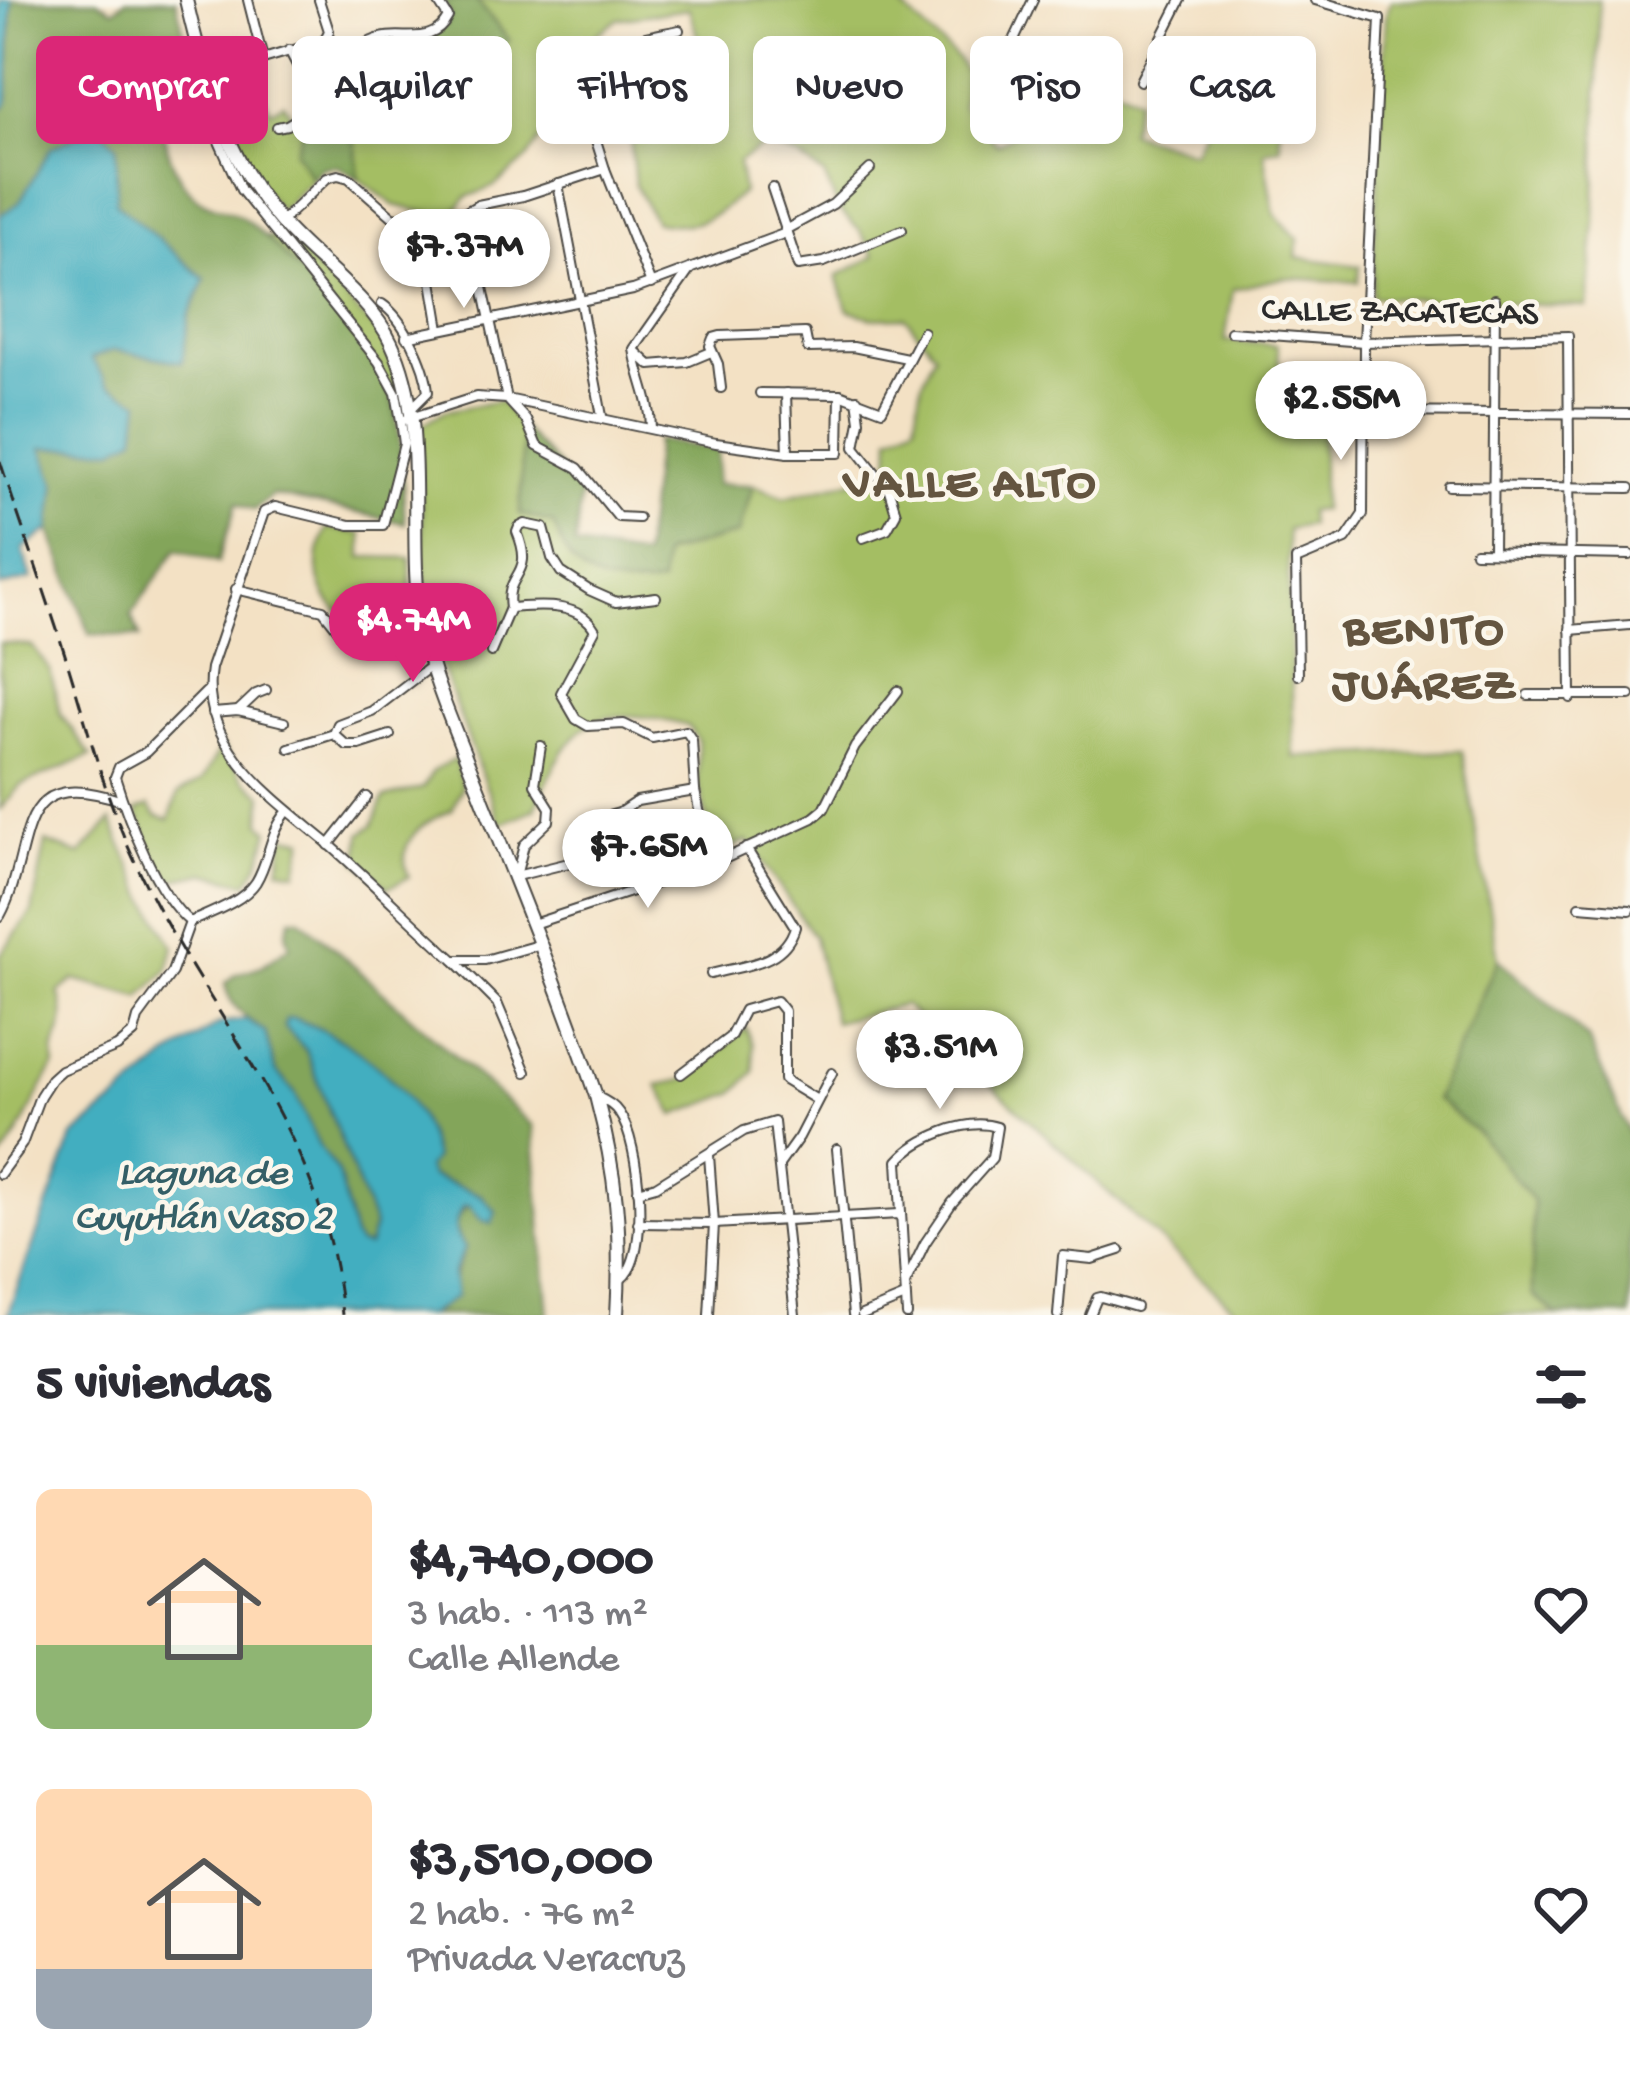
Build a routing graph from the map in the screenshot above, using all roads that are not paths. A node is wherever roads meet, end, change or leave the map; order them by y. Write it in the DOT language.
graph roads {
  1 [pos="186,0"];
  2 [pos="248,0"];
  3 [pos="319,0"];
  4 [pos="437,0"];
  5 [pos="1033,0"];
  6 [pos="1181,0"];
  7 [pos="1315,0"];
  8 [pos="679,30"];
  9 [pos="194,36"];
  10 [pos="257,36"];
  11 [pos="422,36"];
  12 [pos="1016,36"];
  13 [pos="289,50"];
  14 [pos="268,56"];
  15 [pos="292,56"];
  16 [pos="1140,81"];
  17 [pos="292,122"];
  18 [pos="277,127"];
  19 [pos="221,144"];
  20 [pos="230,144"];
  21 [pos="605,169"];
  22 [pos="870,169"];
  23 [pos="558,184"];
  24 [pos="772,188"];
  25 [pos="467,213"];
  26 [pos="281,222"];
  27 [pos="902,230"];
  28 [pos="786,231"];
  29 [pos="692,267"];
  30 [pos="432,281"];
  31 [pos="651,284"];
  32 [pos="1496,299"];
  33 [pos="579,301"];
  34 [pos="382,304"];
  35 [pos="488,320"];
  36 [pos="440,329"];
  37 [pos="923,332"];
  38 [pos="1231,332"];
  39 [pos="406,337"];
  40 [pos="1496,340"];
  41 [pos="1364,342"];
  42 [pos="634,350"];
  43 [pos="711,352"];
  44 [pos="908,358"];
  45 [pos="721,388"];
  46 [pos="760,393"];
  47 [pos="786,393"];
  48 [pos="840,394"];
  49 [pos="856,398"];
  50 [pos="507,399"];
  51 [pos="1362,412"];
  52 [pos="1495,413"];
  53 [pos="1567,414"];
  54 [pos="1630,414"];
  55 [pos="602,416"];
  56 [pos="408,417"];
  57 [pos="651,428"];
  58 [pos="788,453"];
  59 [pos="1449,486"];
  60 [pos="1494,486"];
  61 [pos="1568,487"];
  62 [pos="1630,488"];
  63 [pos="638,518"];
  64 [pos="862,538"];
  65 [pos="1475,552"];
  66 [pos="1493,553"];
  67 [pos="1568,554"];
  68 [pos="1630,555"];
  69 [pos="236,590"];
  70 [pos="656,597"];
  71 [pos="510,608"];
  72 [pos="1630,625"];
  73 [pos="1570,630"];
  74 [pos="425,644"];
  75 [pos="491,652"];
  76 [pos="432,665"];
  77 [pos="1298,675"];
  78 [pos="208,689"];
  79 [pos="266,690"];
  80 [pos="898,691"];
  81 [pos="1528,695"];
  82 [pos="1630,695"];
  83 [pos="1571,698"];
  84 [pos="238,711"];
  85 [pos="213,713"];
  86 [pos="284,722"];
  87 [pos="334,734"];
  88 [pos="390,735"];
  89 [pos="541,746"];
  90 [pos="289,748"];
  91 [pos="695,790"];
  92 [pos="367,797"];
  93 [pos="122,801"];
  94 [pos="287,812"];
  95 [pos="703,830"];
  96 [pos="329,845"];
  97 [pos="746,848"];
  98 [pos="632,849"];
  99 [pos="598,858"];
  100 [pos="711,865"];
  101 [pos="514,877"];
  102 [pos="640,890"];
  103 [pos="1580,906"];
  104 [pos="1630,910"];
  105 [pos="0,916"];
  106 [pos="190,922"];
  107 [pos="530,925"];
  108 [pos="538,945"];
  109 [pos="454,960"];
  110 [pos="712,974"];
  111 [pos="526,1072"];
  112 [pos="832,1073"];
  113 [pos="681,1074"];
  114 [pos="596,1096"];
  115 [pos="817,1100"];
  116 [pos="837,1148"];
  117 [pos="709,1155"];
  118 [pos="778,1166"];
  119 [pos="0,1174"];
  120 [pos="638,1191"];
  121 [pos="900,1214"];
  122 [pos="842,1217"];
  123 [pos="786,1222"];
  124 [pos="638,1223"];
  125 [pos="714,1224"];
  126 [pos="1120,1250"];
  127 [pos="619,1280"];
  128 [pos="906,1282"];
  129 [pos="905,1297"];
  130 [pos="1136,1307"];
  131 [pos="617,1315"];
  132 [pos="709,1315"];
  133 [pos="795,1315"];
  134 [pos="858,1315"];
  135 [pos="907,1315"];
  136 [pos="1058,1315"];
  137 [pos="1090,1315"];
  1 -- 9 [label="main road"];
  2 -- 10 [label="street"];
  3 -- 13 [label="street"];
  4 -- 11 [label="street"];
  5 -- 12 [label="street"];
  6 -- 16 [label="street"];
  7 -- 41 [label="street"];
  8 -- 21 [label="street"];
  13 -- 14 [label="street"];
  13 -- 15 [label="street"];
  17 -- 18 [label="street"];
  19 -- 56 [label="street"];
  20 -- 26 [label="main road"];
  21 -- 23 [label="street"];
  21 -- 31 [label="street"];
  22 -- 28 [label="street"];
  23 -- 25 [label="street"];
  23 -- 33 [label="street"];
  24 -- 28 [label="street"];
  25 -- 26 [label="street"];
  25 -- 35 [label="street"];
  26 -- 56 [label="main road"];
  27 -- 28 [label="street"];
  28 -- 29 [label="street"];
  29 -- 31 [label="street"];
  29 -- 42 [label="street"];
  30 -- 36 [label="street"];
  31 -- 33 [label="street"];
  32 -- 40 [label="street"];
  33 -- 35 [label="street"];
  33 -- 55 [label="street"];
  34 -- 39 [label="street"];
  35 -- 36 [label="street"];
  35 -- 50 [label="street"];
  36 -- 39 [label="street"];
  37 -- 44 [label="street"];
  38 -- 41 [label="street, CALLE ZACATECAS"];
  39 -- 56 [label="street"];
  40 -- 41 [label="street, CALLE ZACATECAS"];
  40 -- 52 [label="street"];
  40 -- 53 [label="street, CALLE ZACATECAS"];
  41 -- 51 [label="street"];
  42 -- 43 [label="street"];
  42 -- 57 [label="street"];
  43 -- 44 [label="street"];
  43 -- 45 [label="street"];
  44 -- 49 [label="street"];
  46 -- 47 [label="street"];
  47 -- 48 [label="street"];
  47 -- 58 [label="street"];
  48 -- 49 [label="street"];
  48 -- 58 [label="street"];
  49 -- 64 [label="street"];
  50 -- 55 [label="street"];
  50 -- 56 [label="street"];
  50 -- 63 [label="street"];
  51 -- 52 [label="street"];
  51 -- 77 [label="street"];
  52 -- 53 [label="street"];
  52 -- 60 [label="street"];
  53 -- 54 [label="street"];
  53 -- 61 [label="street"];
  55 -- 57 [label="street"];
  56 -- 69 [label="street"];
  56 -- 74 [label="main road"];
  57 -- 58 [label="street"];
  59 -- 60 [label="street"];
  60 -- 61 [label="street"];
  60 -- 66 [label="street"];
  61 -- 62 [label="street"];
  61 -- 67 [label="street"];
  65 -- 66 [label="street"];
  66 -- 67 [label="street"];
  67 -- 68 [label="street"];
  67 -- 73 [label="street"];
  69 -- 74 [label="street"];
  69 -- 78 [label="street"];
  70 -- 71 [label="street"];
  71 -- 75 [label="street"];
  71 -- 91 [label="street"];
  72 -- 73 [label="street"];
  73 -- 83 [label="street"];
  74 -- 76 [label="main road"];
  76 -- 87 [label="street"];
  76 -- 101 [label="main road"];
  78 -- 85 [label="street"];
  78 -- 93 [label="street"];
  79 -- 84 [label="street"];
  80 -- 97 [label="street"];
  81 -- 83 [label="street"];
  82 -- 83 [label="street"];
  84 -- 85 [label="street"];
  84 -- 86 [label="street"];
  85 -- 94 [label="street"];
  87 -- 88 [label="street"];
  87 -- 90 [label="street"];
  89 -- 101 [label="street"];
  91 -- 95 [label="street"];
  91 -- 99 [label="street"];
  92 -- 96 [label="street"];
  93 -- 105 [label="street"];
  93 -- 106 [label="street"];
  94 -- 96 [label="street"];
  94 -- 106 [label="street"];
  95 -- 98 [label="street"];
  95 -- 100 [label="street"];
  96 -- 109 [label="street"];
  97 -- 100 [label="street"];
  97 -- 110 [label="street"];
  98 -- 99 [label="street"];
  98 -- 102 [label="street"];
  99 -- 101 [label="street"];
  100 -- 102 [label="street"];
  101 -- 107 [label="main road"];
  102 -- 107 [label="street"];
  103 -- 104 [label="street"];
  106 -- 119 [label="street"];
  107 -- 108 [label="main road"];
  108 -- 109 [label="street"];
  108 -- 114 [label="main road"];
  109 -- 111 [label="street"];
  112 -- 115 [label="street"];
  113 -- 115 [label="street"];
  114 -- 120 [label="street"];
  114 -- 127 [label="main road"];
  115 -- 118 [label="street"];
  116 -- 122 [label="street"];
  117 -- 118 [label="street"];
  117 -- 120 [label="street"];
  117 -- 125 [label="street"];
  118 -- 123 [label="street"];
  120 -- 124 [label="street"];
  121 -- 122 [label="street"];
  121 -- 128 [label="street"];
  121 -- 128 [label="street"];
  122 -- 123 [label="street"];
  122 -- 134 [label="street"];
  123 -- 125 [label="street"];
  123 -- 133 [label="street"];
  124 -- 125 [label="street"];
  124 -- 127 [label="street"];
  125 -- 132 [label="street"];
  126 -- 136 [label="street"];
  127 -- 131 [label="main road"];
  128 -- 129 [label="street"];
  129 -- 134 [label="street"];
  129 -- 135 [label="street"];
  130 -- 137 [label="street"];
}
